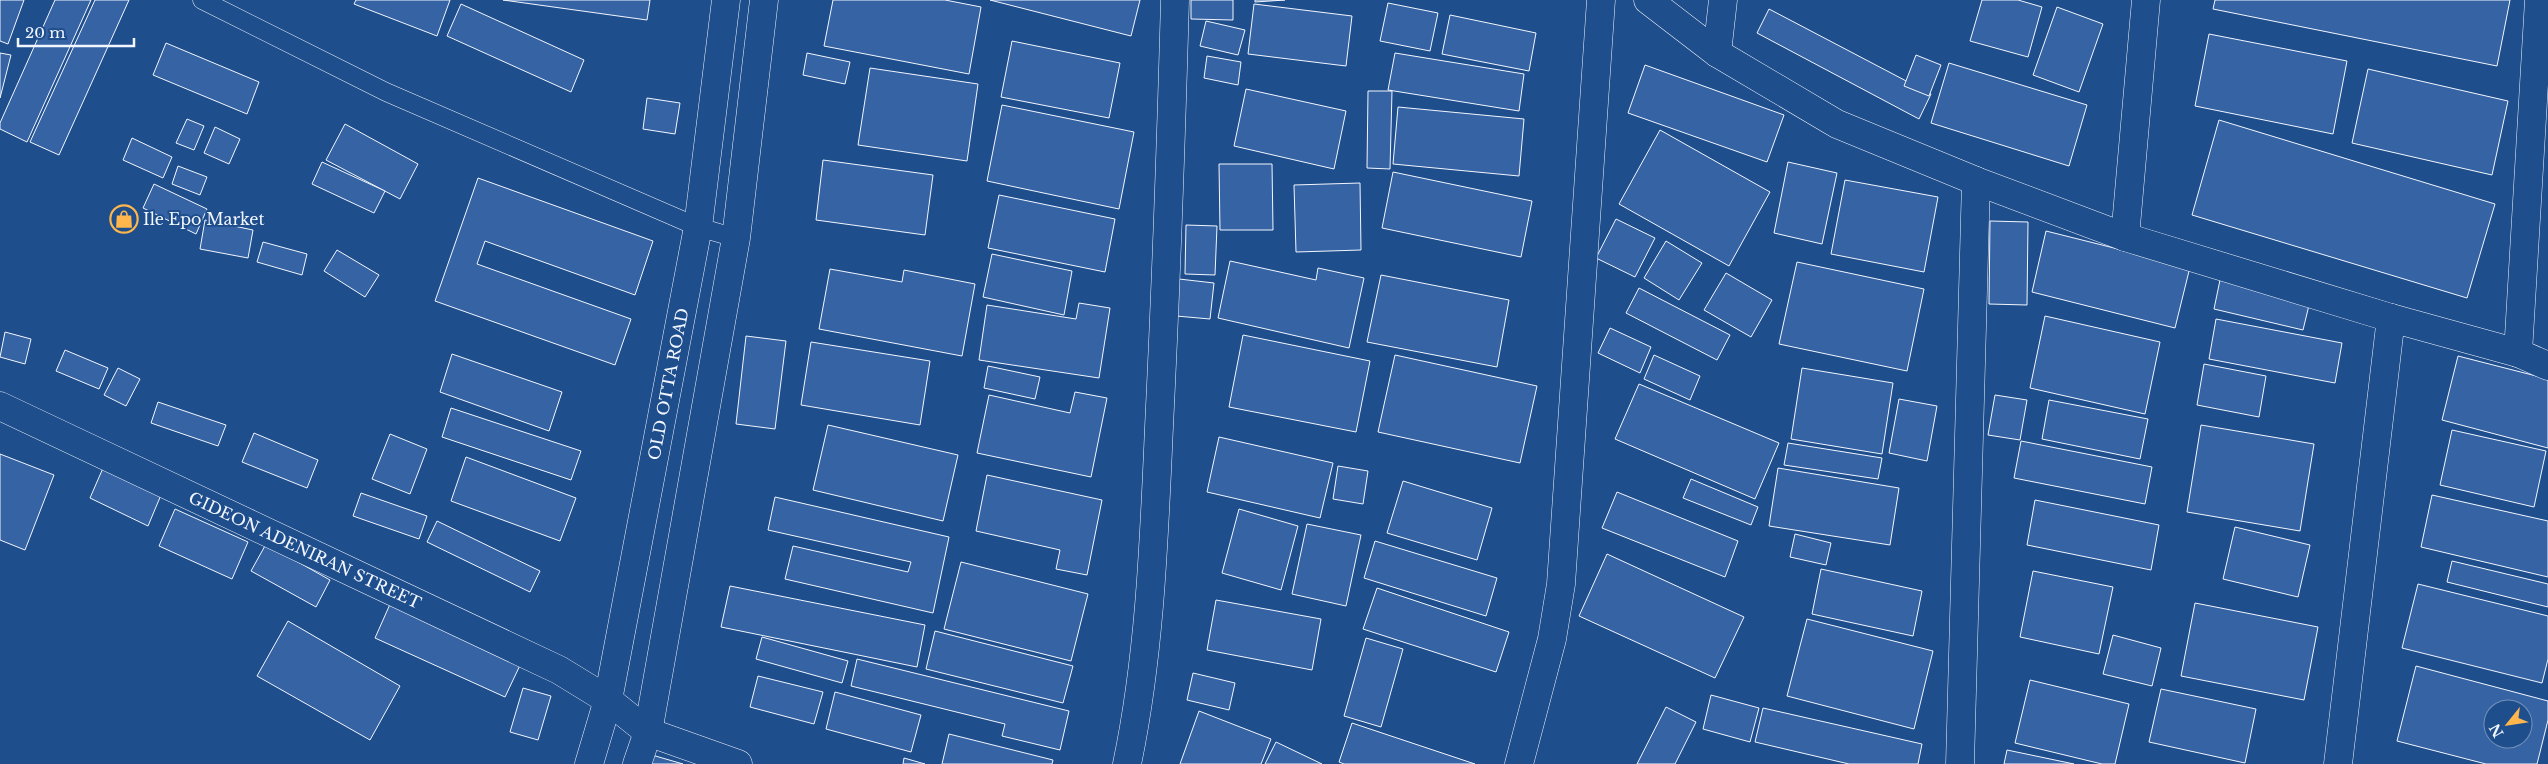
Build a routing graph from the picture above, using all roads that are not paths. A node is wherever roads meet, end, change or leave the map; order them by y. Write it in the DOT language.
graph roads {
  1 [pos="202,0"];
  2 [pos="726,0"];
  3 [pos="764,0"];
  4 [pos="1175,0"];
  5 [pos="1601,0"];
  6 [pos="1648,0"];
  7 [pos="1724,0"];
  8 [pos="2146,0"];
  9 [pos="2539,0"];
  10 [pos="1717,53"];
  11 [pos="1976,181"];
  12 [pos="698,228"];
  13 [pos="2125,237"];
  14 [pos="736,238"];
  15 [pos="2391,318"];
  16 [pos="2518,353"];
  17 [pos="2548,366"];
  18 [pos="0,406"];
  19 [pos="608,700"];
  20 [pos="648,732"];
  21 [pos="589,764"];
  22 [pos="637,764"];
  23 [pos="738,764"];
  24 [pos="1126,764"];
  25 [pos="1519,764"];
  26 [pos="1960,764"];
  27 [pos="2338,764"];
  1 -- 12 [label="lane"];
  2 -- 12 [label="street, OLD OTTA ROAD"];
  3 -- 14 [label="street"];
  4 -- 24 [label="street"];
  5 -- 25 [label="street"];
  6 -- 10 [label="street"];
  7 -- 10 [label="street"];
  8 -- 13 [label="street"];
  9 -- 16 [label="street"];
  10 -- 11 [label="street"];
  11 -- 13 [label="street"];
  11 -- 26 [label="street"];
  12 -- 14 [label="lane"];
  12 -- 19 [label="street, OLD OTTA ROAD"];
  13 -- 15 [label="street"];
  14 -- 20 [label="street"];
  15 -- 16 [label="street"];
  15 -- 27 [label="street"];
  16 -- 17 [label="street"];
  18 -- 19 [label="street, GIDEON ADENIRAN STREET"];
  19 -- 20 [label="street, GIDEON ADENIRAN STREET"];
  19 -- 21 [label="street, OLD OTTA ROAD"];
  20 -- 22 [label="street"];
  20 -- 23 [label="street, GIDEON ADENIRAN STREET"];
}
